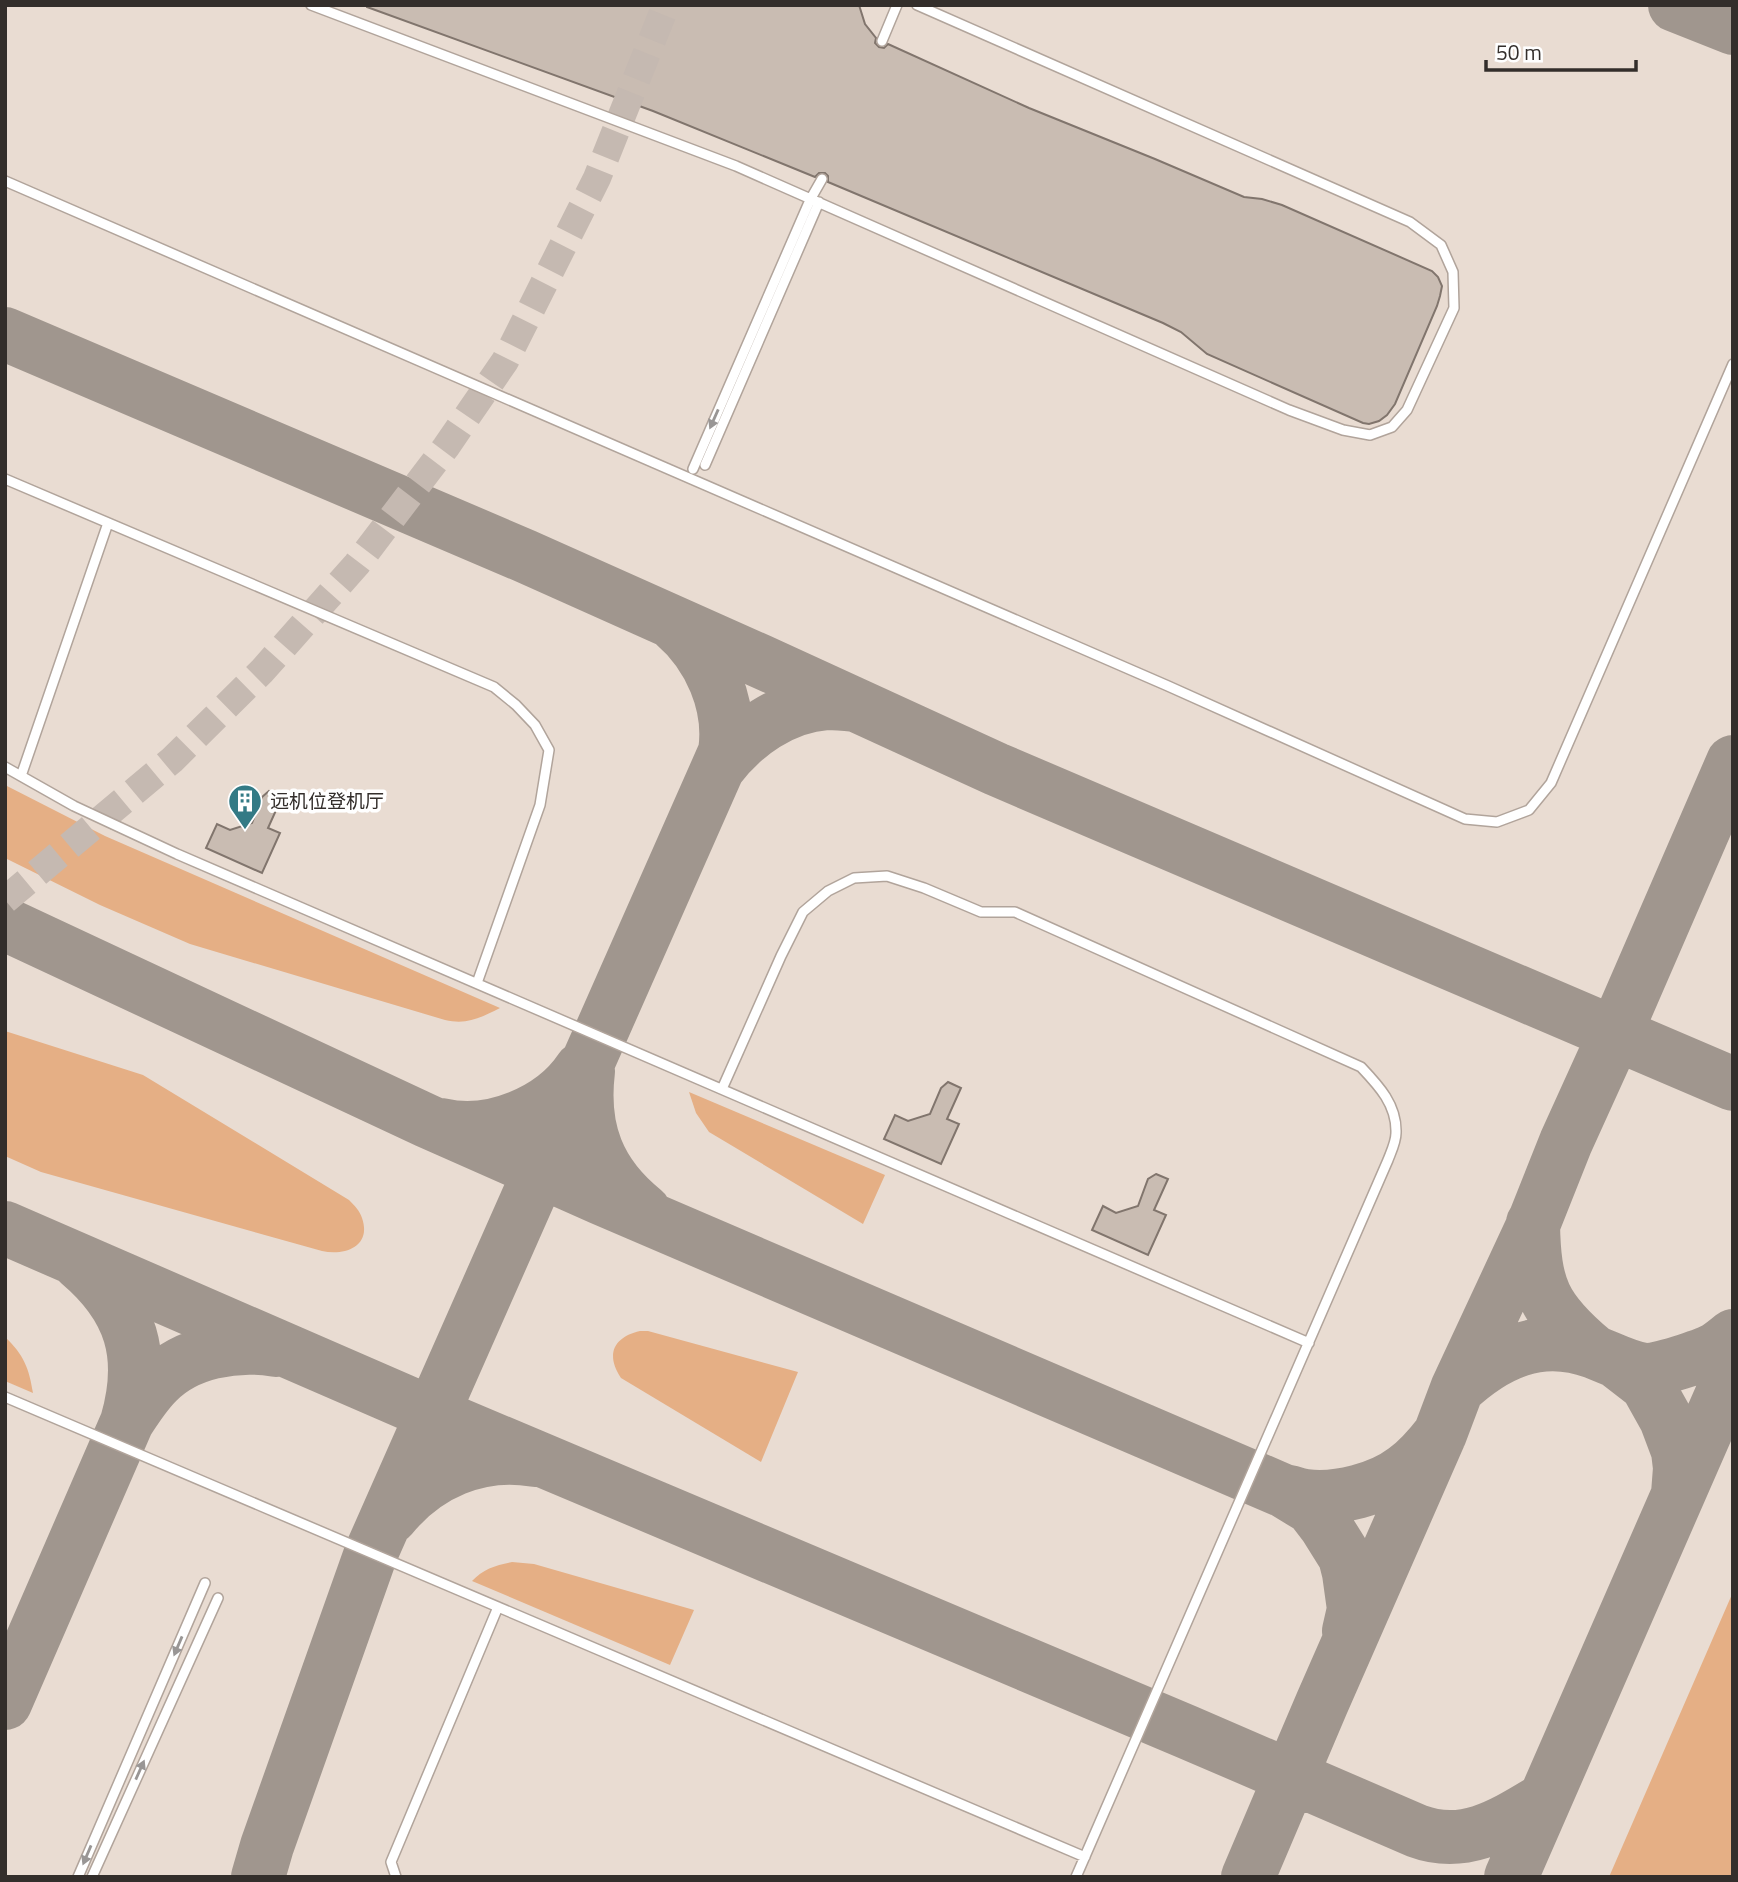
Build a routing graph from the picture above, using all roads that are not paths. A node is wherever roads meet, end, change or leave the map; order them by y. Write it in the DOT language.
graph roads {
  1 [pos="311,5"];
  2 [pos="897,5"];
  3 [pos="917,5"];
  4 [pos="882,41"];
  5 [pos="822,179"];
  6 [pos="5,181"];
  7 [pos="815,201"];
  8 [pos="1733,364"];
  9 [pos="705,465"];
  10 [pos="693,469"];
  11 [pos="5,480"];
  12 [pos="108,523"];
  13 [pos="5,766"];
  14 [pos="21,775"];
  15 [pos="477,984"];
  16 [pos="722,1089"];
  17 [pos="1308,1343"];
  18 [pos="5,1397"];
  19 [pos="205,1583"];
  20 [pos="218,1598"];
  21 [pos="498,1607"];
  22 [pos="1085,1857"];
  23 [pos="78,1877"];
  24 [pos="92,1877"];
  25 [pos="396,1877"];
  26 [pos="1076,1877"];
  1 -- 7 [label="lane"];
  2 -- 4 [label="lane"];
  3 -- 7 [label="lane"];
  5 -- 7 [label="lane"];
  6 -- 8 [label="lane"];
  7 -- 9 [label="lane"];
  7 -- 10 [label="lane, one-way"];
  11 -- 12 [label="lane"];
  12 -- 14 [label="lane"];
  12 -- 15 [label="lane"];
  13 -- 14 [label="lane"];
  14 -- 15 [label="lane"];
  15 -- 16 [label="lane"];
  16 -- 17 [label="lane"];
  16 -- 17 [label="lane"];
  17 -- 22 [label="lane"];
  18 -- 21 [label="lane"];
  19 -- 23 [label="lane, one-way"];
  24 -- 20 [label="lane, one-way"];
  21 -- 22 [label="lane"];
  21 -- 25 [label="lane"];
  22 -- 26 [label="lane"];
}
